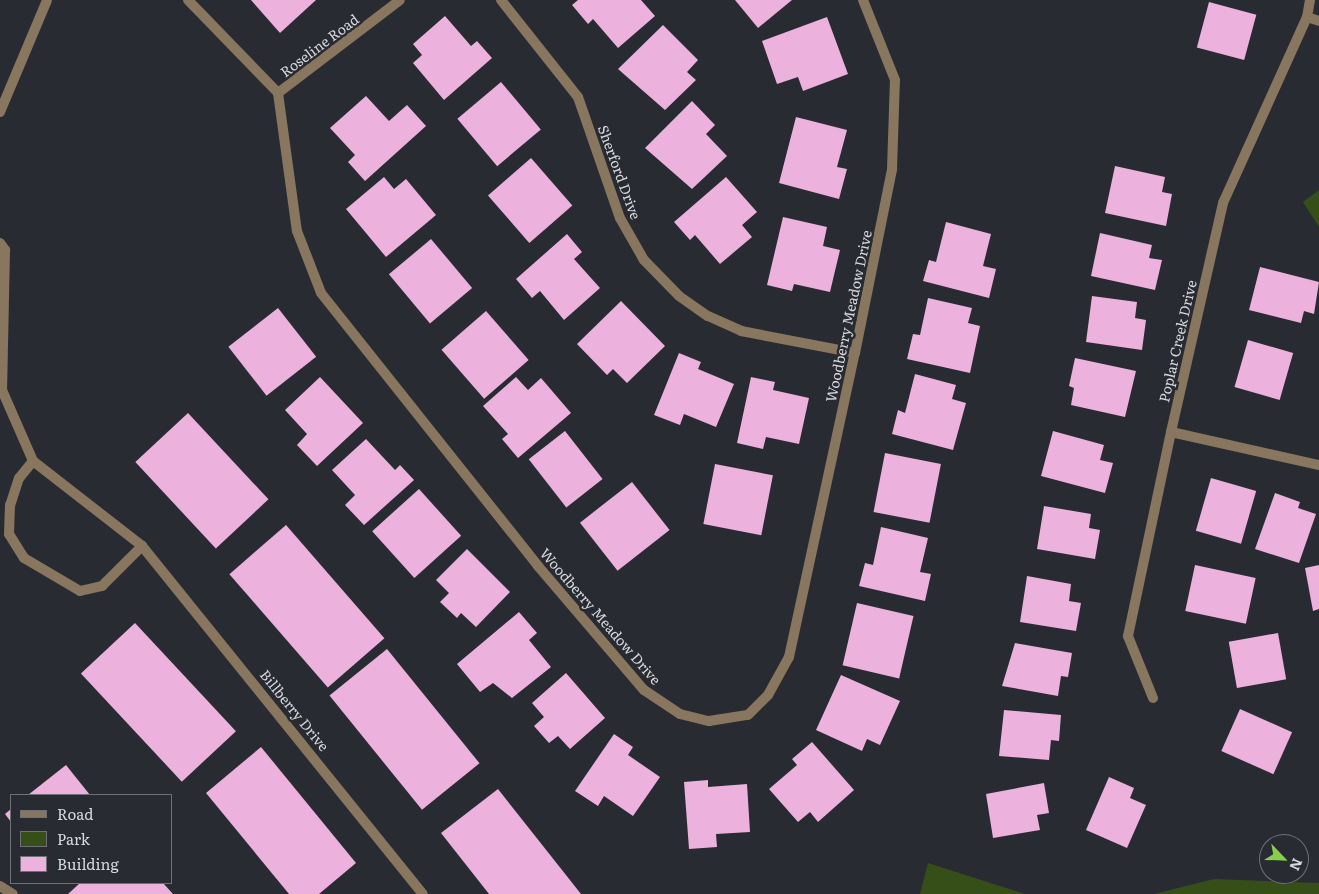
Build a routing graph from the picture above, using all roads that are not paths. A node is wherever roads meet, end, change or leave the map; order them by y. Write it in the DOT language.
graph roads {
  1 [pos="47,0"];
  2 [pos="188,0"];
  3 [pos="400,0"];
  4 [pos="501,0"];
  5 [pos="863,0"];
  6 [pos="1310,0"];
  7 [pos="1307,17"];
  8 [pos="1319,21"];
  9 [pos="278,93"];
  10 [pos="0,112"];
  11 [pos="0,243"];
  12 [pos="854,353"];
  13 [pos="1171,432"];
  14 [pos="33,461"];
  15 [pos="1319,465"];
  16 [pos="142,546"];
  17 [pos="1153,698"];
  18 [pos="0,886"];
  19 [pos="12,894"];
  20 [pos="423,894"];
  1 -- 10 [label="street"];
  2 -- 9 [label="street"];
  3 -- 9 [label="street, Roseline Road"];
  4 -- 12 [label="street, Sherford Drive"];
  5 -- 12 [label="street, Woodberry Meadow Drive"];
  6 -- 7 [label="street, Poplar Creek Drive"];
  7 -- 8 [label="street"];
  7 -- 13 [label="street, Poplar Creek Drive"];
  9 -- 12 [label="street, Woodberry Meadow Drive"];
  11 -- 14 [label="street, Billberry Drive"];
  13 -- 15 [label="street"];
  13 -- 17 [label="street, Poplar Creek Drive"];
  14 -- 16 [label="street, Billberry Drive"];
  14 -- 16 [label="street"];
  16 -- 20 [label="street, Billberry Drive"];
  18 -- 19 [label="street"];
}
